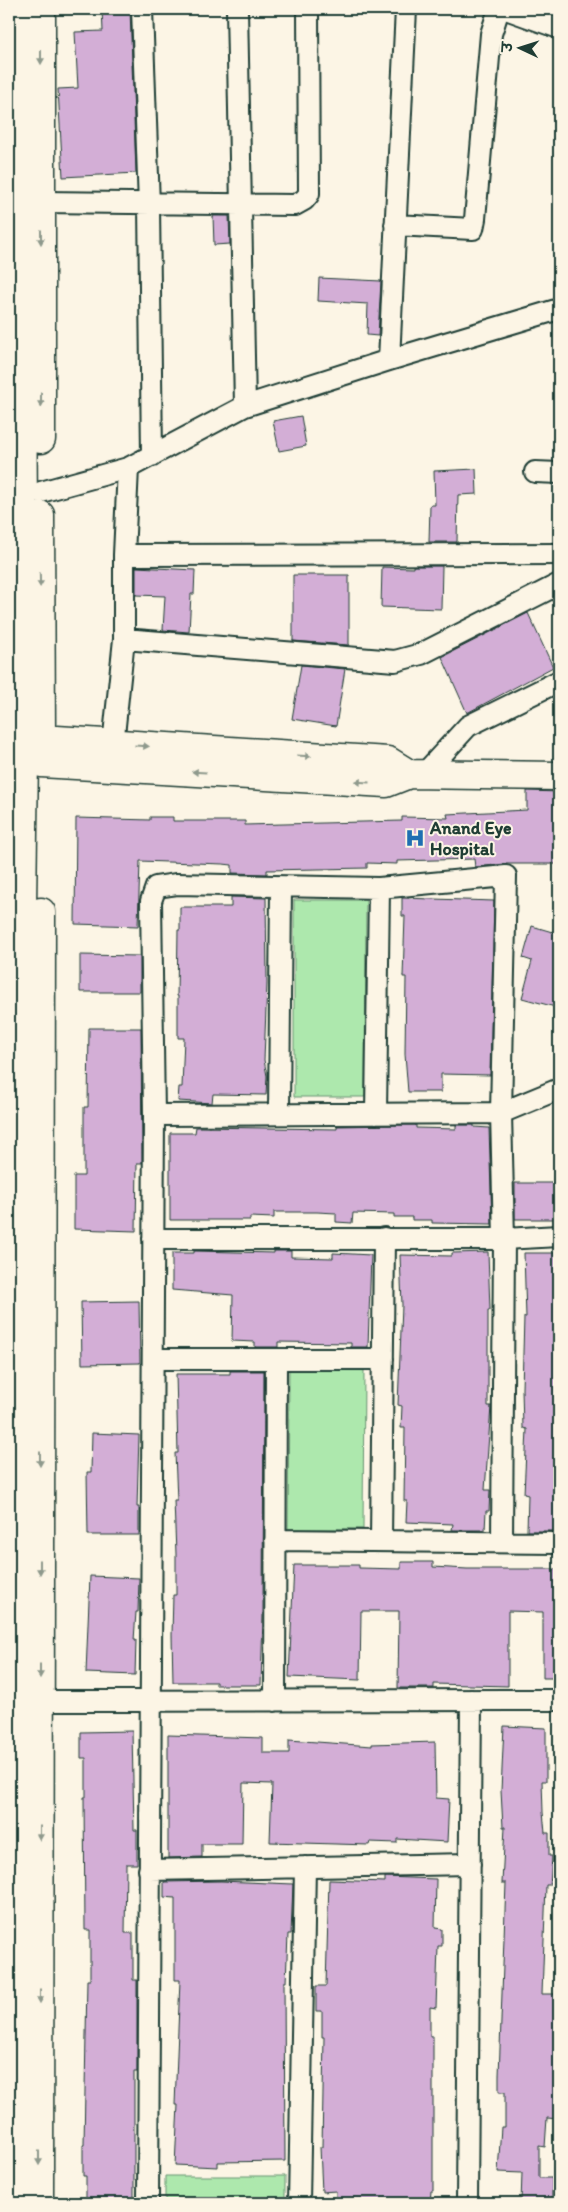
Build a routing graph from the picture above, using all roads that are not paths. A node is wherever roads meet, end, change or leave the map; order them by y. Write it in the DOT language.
graph roads {
  1 [pos="20,9"];
  2 [pos="42,9"];
  3 [pos="142,9"];
  4 [pos="237,9"];
  5 [pos="308,9"];
  6 [pos="406,9"];
  7 [pos="499,9"];
  8 [pos="507,9"];
  9 [pos="559,28"];
  10 [pos="41,202"];
  11 [pos="149,205"];
  12 [pos="241,205"];
  13 [pos="395,225"];
  14 [pos="559,309"];
  15 [pos="389,360"];
  16 [pos="245,406"];
  17 [pos="152,456"];
  18 [pos="128,468"];
  19 [pos="15,471"];
  20 [pos="535,472"];
  21 [pos="559,473"];
  22 [pos="41,492"];
  23 [pos="24,521"];
  24 [pos="23,552"];
  25 [pos="559,554"];
  26 [pos="124,555"];
  27 [pos="559,584"];
  28 [pos="13,607"];
  29 [pos="124,639"];
  30 [pos="559,681"];
  31 [pos="114,744"];
  32 [pos="35,751"];
  33 [pos="416,774"];
  34 [pos="559,776"];
  35 [pos="282,887"];
  36 [pos="379,888"];
  37 [pos="559,1089"];
  38 [pos="501,1113"];
  39 [pos="279,1114"];
  40 [pos="376,1114"];
  41 [pos="154,1115"];
  42 [pos="559,1236"];
  43 [pos="384,1238"];
  44 [pos="154,1239"];
  45 [pos="504,1239"];
  46 [pos="383,1358"];
  47 [pos="153,1359"];
  48 [pos="276,1359"];
  49 [pos="12,1472"];
  50 [pos="11,1518"];
  51 [pos="40,1518"];
  52 [pos="275,1540"];
  53 [pos="381,1541"];
  54 [pos="502,1542"];
  55 [pos="559,1543"];
  56 [pos="11,1583"];
  57 [pos="471,1700"];
  58 [pos="559,1700"];
  59 [pos="150,1701"];
  60 [pos="275,1701"];
  61 [pos="27,1703"];
  62 [pos="470,1864"];
  63 [pos="304,1867"];
  64 [pos="149,1870"];
  65 [pos="20,2203"];
  66 [pos="39,2203"];
  67 [pos="148,2203"];
  68 [pos="299,2203"];
  69 [pos="467,2203"];
  1 -- 19 [label="main road"];
  2 -- 10 [label="main road, one-way"];
  3 -- 11 [label="street"];
  4 -- 12 [label="street"];
  5 -- 12 [label="street"];
  6 -- 13 [label="street"];
  7 -- 13 [label="street"];
  8 -- 9 [label="street"];
  10 -- 11 [label="street"];
  10 -- 22 [label="main road, one-way"];
  11 -- 12 [label="street"];
  11 -- 17 [label="street"];
  12 -- 16 [label="street"];
  13 -- 15 [label="street"];
  14 -- 15 [label="street"];
  15 -- 16 [label="street"];
  16 -- 17 [label="street"];
  17 -- 18 [label="street"];
  18 -- 22 [label="street"];
  18 -- 26 [label="street"];
  19 -- 23 [label="main road"];
  20 -- 21 [label="street"];
  22 -- 23 [label="main road"];
  23 -- 24 [label="main road"];
  24 -- 28 [label="main road"];
  24 -- 32 [label="main road, one-way"];
  25 -- 26 [label="street"];
  26 -- 29 [label="street"];
  27 -- 29 [label="street"];
  28 -- 32 [label="main road"];
  29 -- 31 [label="street"];
  30 -- 33 [label="street"];
  31 -- 32 [label="main road"];
  31 -- 33 [label="main road, one-way"];
  33 -- 32 [label="main road, one-way"];
  32 -- 49 [label="main road"];
  32 -- 51 [label="main road, one-way"];
  33 -- 34 [label="main road"];
  35 -- 36 [label="street"];
  35 -- 39 [label="street"];
  35 -- 41 [label="street"];
  36 -- 38 [label="street"];
  36 -- 40 [label="street"];
  37 -- 38 [label="street"];
  38 -- 40 [label="street"];
  38 -- 45 [label="street"];
  39 -- 40 [label="street"];
  39 -- 41 [label="street"];
  41 -- 44 [label="street"];
  42 -- 45 [label="street"];
  43 -- 44 [label="street"];
  43 -- 45 [label="street"];
  43 -- 46 [label="street"];
  44 -- 47 [label="street"];
  45 -- 54 [label="street"];
  46 -- 48 [label="street"];
  46 -- 53 [label="street"];
  47 -- 48 [label="street"];
  47 -- 59 [label="street"];
  48 -- 52 [label="street"];
  49 -- 50 [label="main road"];
  50 -- 51 [label="street"];
  50 -- 56 [label="main road"];
  51 -- 61 [label="main road, one-way"];
  52 -- 53 [label="street"];
  52 -- 60 [label="street"];
  53 -- 54 [label="street"];
  54 -- 55 [label="street"];
  56 -- 61 [label="main road"];
  57 -- 58 [label="street"];
  57 -- 60 [label="street"];
  57 -- 62 [label="street"];
  59 -- 60 [label="street"];
  59 -- 61 [label="street"];
  59 -- 64 [label="street"];
  61 -- 65 [label="main road"];
  61 -- 66 [label="main road, one-way"];
  62 -- 63 [label="street"];
  62 -- 69 [label="street"];
  63 -- 64 [label="street"];
  63 -- 68 [label="street"];
  64 -- 67 [label="street"];
}
